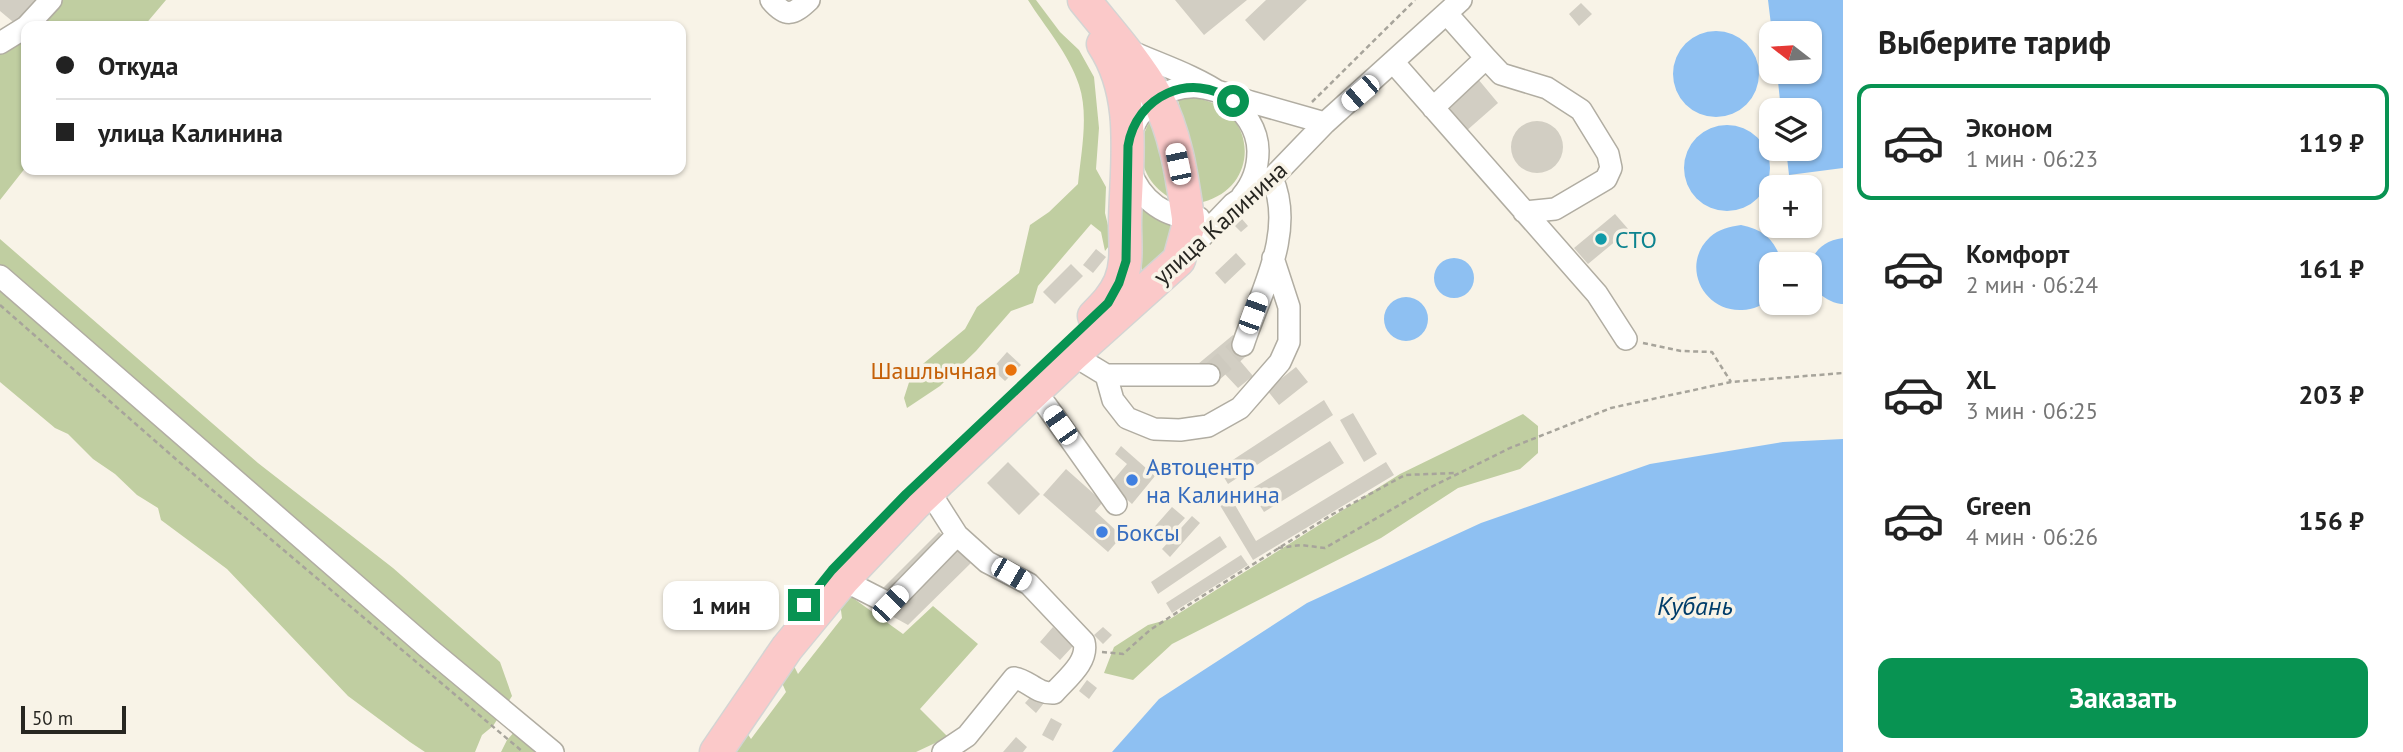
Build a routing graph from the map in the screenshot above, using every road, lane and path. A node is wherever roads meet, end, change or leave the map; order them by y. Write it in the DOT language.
graph roads {
  1 [pos="51,0"];
  2 [pos="771,0"];
  3 [pos="809,0"];
  4 [pos="1068,0"];
  5 [pos="1415,0"];
  6 [pos="1454,7"];
  7 [pos="31,21"];
  8 [pos="1100,25"];
  9 [pos="21,29"];
  10 [pos="0,43"];
  11 [pos="1486,58"];
  12 [pos="1394,63"];
  13 [pos="1218,92"];
  14 [pos="1157,98"];
  15 [pos="1312,101"];
  16 [pos="1433,108"];
  17 [pos="1325,123"];
  18 [pos="1128,155"];
  19 [pos="1272,177"];
  20 [pos="1233,204"];
  21 [pos="1524,212"];
  22 [pos="1188,218"];
  23 [pos="1273,258"];
  24 [pos="1179,260"];
  25 [pos="0,276"];
  26 [pos="0,304"];
  27 [pos="1626,339"];
  28 [pos="1243,345"];
  29 [pos="1073,355"];
  30 [pos="1843,373"];
  31 [pos="1209,374"];
  32 [pos="1106,375"];
  33 [pos="1731,382"];
  34 [pos="1032,393"];
  35 [pos="1459,473"];
  36 [pos="929,491"];
  37 [pos="1116,504"];
  38 [pos="957,535"];
  39 [pos="1278,548"];
  40 [pos="844,580"];
  41 [pos="1104,654"];
  42 [pos="523,752"];
  43 [pos="553,752"];
  44 [pos="700,752"];
  45 [pos="716,752"];
  46 [pos="943,752"];
  1 -- 7 [label="street"];
  2 -- 3 [label="street"];
  4 -- 8 [label="highway"];
  5 -- 15 [label="path"];
  6 -- 11 [label="street"];
  6 -- 12 [label="street, улица Калинина"];
  8 -- 13 [label="street"];
  8 -- 14 [label="highway"];
  8 -- 18 [label="highway, улица Калинина"];
  9 -- 10 [label="street"];
  11 -- 16 [label="street"];
  11 -- 21 [label="street"];
  12 -- 16 [label="street"];
  12 -- 17 [label="street, улица Калинина"];
  13 -- 14 [label="street"];
  13 -- 17 [label="street"];
  13 -- 20 [label="street"];
  14 -- 18 [label="street"];
  14 -- 22 [label="highway"];
  16 -- 21 [label="street"];
  17 -- 19 [label="street, улица Калинина"];
  18 -- 22 [label="street"];
  18 -- 44 [label="highway, улица Калинина"];
  19 -- 20 [label="street, улица Калинина"];
  19 -- 23 [label="street"];
  20 -- 22 [label="street"];
  20 -- 24 [label="street, улица Калинина"];
  21 -- 27 [label="street"];
  22 -- 24 [label="highway"];
  23 -- 28 [label="street"];
  23 -- 32 [label="street"];
  24 -- 29 [label="highway, улица Калинина"];
  25 -- 43 [label="street"];
  26 -- 42 [label="path"];
  27 -- 33 [label="path"];
  29 -- 32 [label="street"];
  29 -- 34 [label="highway, улица Калинина"];
  30 -- 33 [label="path"];
  31 -- 32 [label="street"];
  33 -- 35 [label="path"];
  34 -- 36 [label="highway, улица Калинина"];
  34 -- 37 [label="street"];
  35 -- 39 [label="path"];
  35 -- 39 [label="path"];
  36 -- 38 [label="street"];
  36 -- 40 [label="highway, улица Калинина"];
  38 -- 40 [label="street"];
  38 -- 46 [label="street"];
  39 -- 41 [label="path"];
  40 -- 45 [label="highway, улица Калинина"];
}
